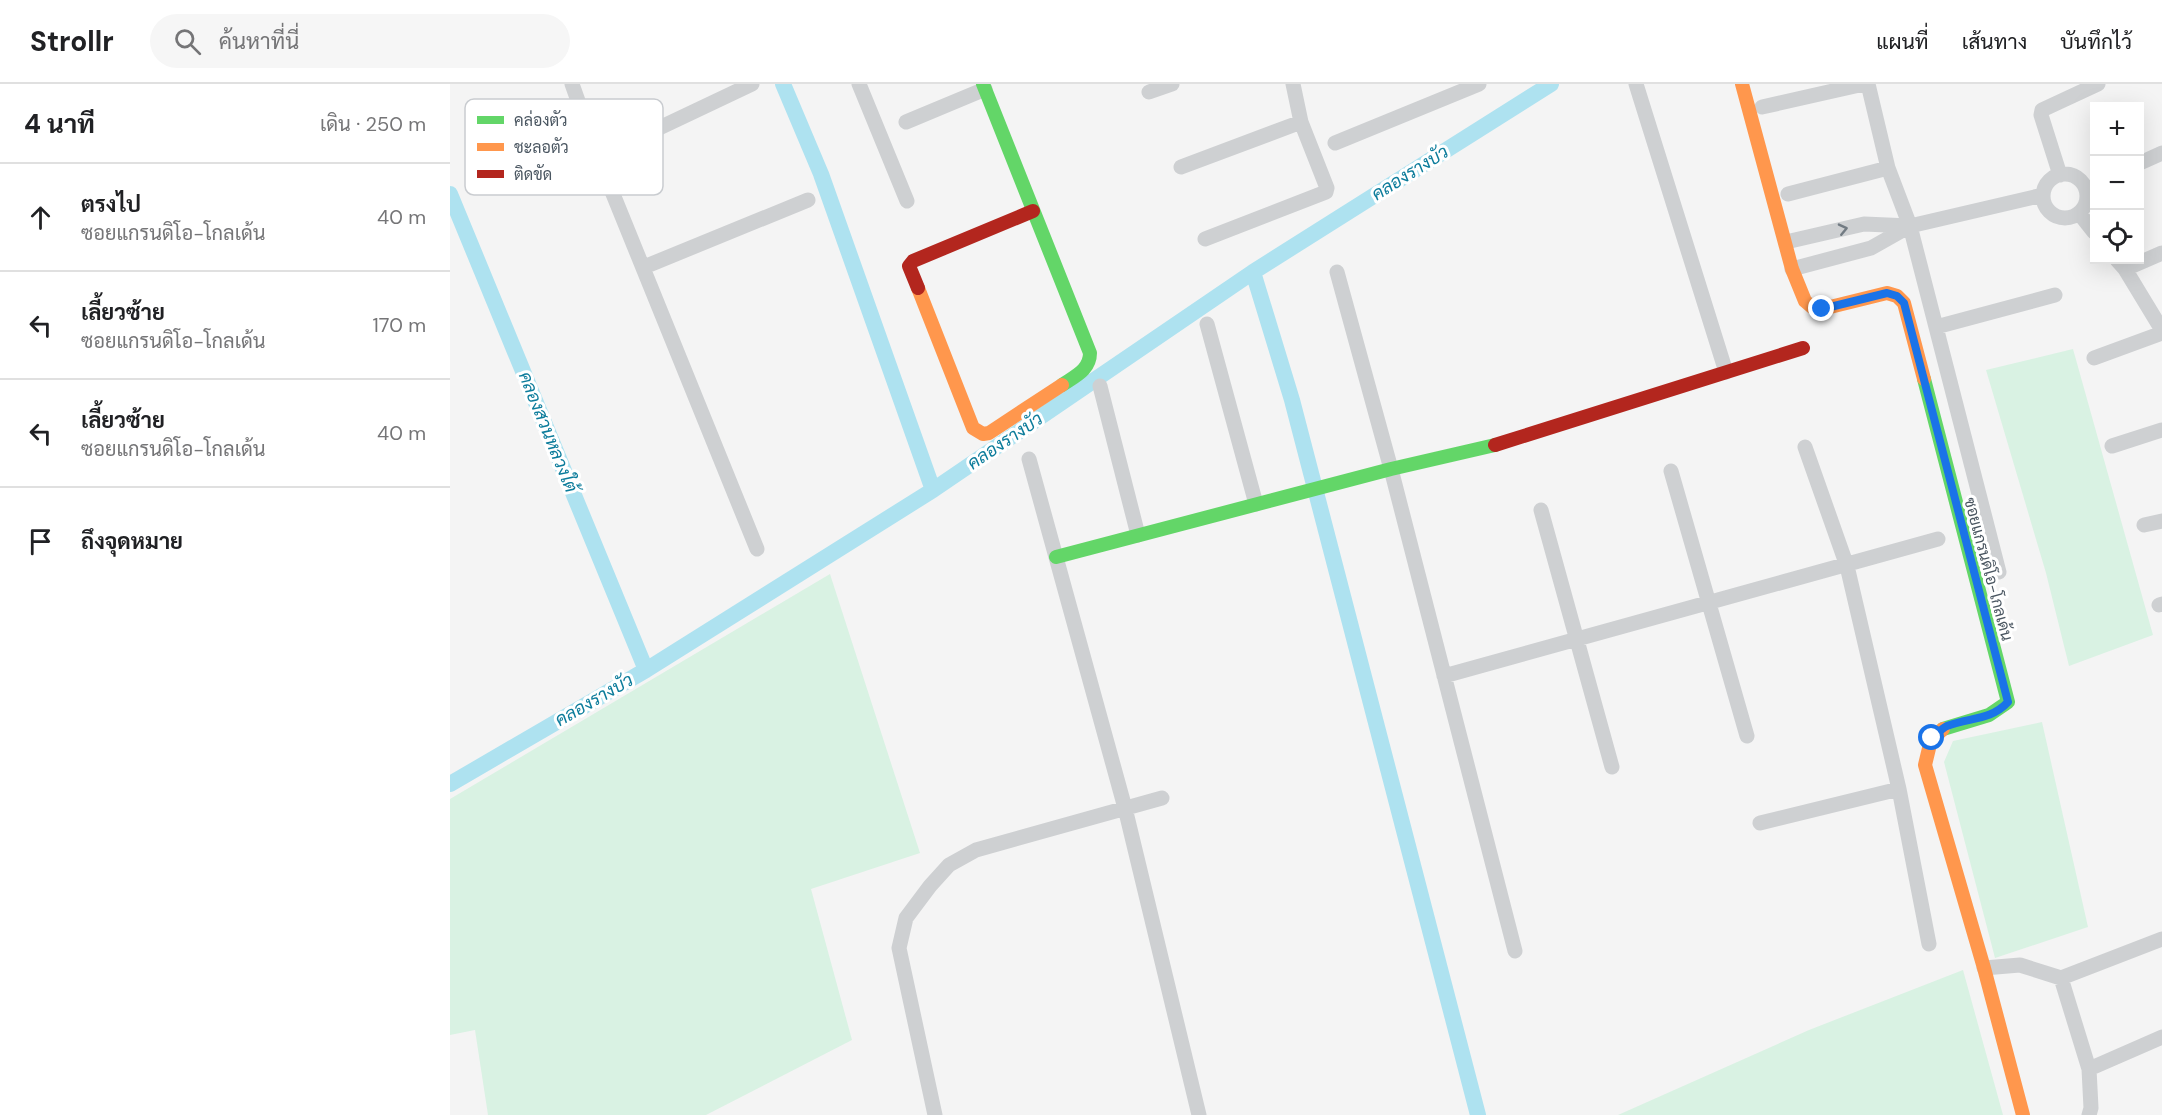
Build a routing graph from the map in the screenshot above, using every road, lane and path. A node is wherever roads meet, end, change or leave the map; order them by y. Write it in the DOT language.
graph roads {
  1 [pos="572,84"];
  2 [pos="752,84"];
  3 [pos="859,84"];
  4 [pos="1172,84"];
  5 [pos="1293,84"];
  6 [pos="1636,84"];
  7 [pos="1742,84"];
  8 [pos="1866,84"];
  9 [pos="2098,84"];
  10 [pos="1472,85"];
  11 [pos="984,87"];
  12 [pos="1149,92"];
  13 [pos="577,99"];
  14 [pos="1762,107"];
  15 [pos="1301,122"];
  16 [pos="906,123"];
  17 [pos="663,126"];
  18 [pos="1335,143"];
  19 [pos="2162,153"];
  20 [pos="2144,161"];
  21 [pos="1181,166"];
  22 [pos="1888,168"];
  23 [pos="2060,175"];
  24 [pos="2090,185"];
  25 [pos="1788,194"];
  26 [pos="614,195"];
  27 [pos="2043,195"];
  28 [pos="808,200"];
  29 [pos="907,201"];
  30 [pos="1033,211"];
  31 [pos="2079,213"];
  32 [pos="1910,226"];
  33 [pos="2090,227"];
  34 [pos="1204,239"];
  35 [pos="1786,242"];
  36 [pos="2162,253"];
  37 [pos="2144,258"];
  38 [pos="2121,264"];
  39 [pos="644,267"];
  40 [pos="1792,269"];
  41 [pos="1337,272"];
  42 [pos="2055,296"];
  43 [pos="1207,324"];
  44 [pos="1936,327"];
  45 [pos="2162,331"];
  46 [pos="1803,348"];
  47 [pos="2094,358"];
  48 [pos="1726,372"];
  49 [pos="1101,386"];
  50 [pos="2162,430"];
  51 [pos="2112,446"];
  52 [pos="1805,447"];
  53 [pos="1029,459"];
  54 [pos="1391,469"];
  55 [pos="1671,471"];
  56 [pos="1256,504"];
  57 [pos="1541,510"];
  58 [pos="2162,520"];
  59 [pos="2144,525"];
  60 [pos="1138,536"];
  61 [pos="1938,539"];
  62 [pos="758,549"];
  63 [pos="1056,557"];
  64 [pos="1847,566"];
  65 [pos="1999,572"];
  66 [pos="1708,602"];
  67 [pos="1576,639"];
  68 [pos="1444,676"];
  69 [pos="1747,736"];
  70 [pos="1612,767"];
  71 [pos="1899,789"];
  72 [pos="1162,798"];
  73 [pos="1125,808"];
  74 [pos="1760,823"];
  75 [pos="2162,939"];
  76 [pos="1929,944"];
  77 [pos="1515,951"];
  78 [pos="1984,968"];
  79 [pos="2061,978"];
  80 [pos="2162,1037"];
  81 [pos="2089,1069"];
  82 [pos="935,1115"];
  83 [pos="1199,1115"];
  84 [pos="2023,1115"];
  85 [pos="2089,1115"];
  1 -- 13 [label="street"];
  2 -- 17 [label="street"];
  3 -- 29 [label="street"];
  4 -- 12 [label="street"];
  5 -- 15 [label="street"];
  6 -- 48 [label="street"];
  7 -- 35 [label="street, ซอยแกรนดิโอ-โกลเด้น"];
  8 -- 14 [label="street"];
  8 -- 22 [label="street"];
  9 -- 23 [label="street"];
  10 -- 18 [label="street"];
  11 -- 16 [label="street"];
  11 -- 30 [label="street"];
  15 -- 21 [label="street"];
  15 -- 34 [label="street"];
  19 -- 20 [label="street"];
  22 -- 25 [label="street"];
  22 -- 32 [label="street"];
  23 -- 24 [label="street"];
  23 -- 27 [label="street"];
  24 -- 31 [label="street"];
  26 -- 39 [label="street"];
  27 -- 31 [label="street"];
  27 -- 32 [label="street"];
  28 -- 39 [label="street"];
  30 -- 30 [label="street"];
  31 -- 33 [label="street"];
  35 -- 32 [label="street, one-way"];
  32 -- 40 [label="street"];
  32 -- 44 [label="street"];
  35 -- 40 [label="street, ซอยแกรนดิโอ-โกลเด้น"];
  36 -- 37 [label="street"];
  38 -- 45 [label="street"];
  39 -- 62 [label="street"];
  40 -- 78 [label="street, ซอยแกรนดิโอ-โกลเด้น"];
  41 -- 54 [label="street"];
  42 -- 44 [label="street"];
  43 -- 56 [label="street"];
  44 -- 65 [label="street"];
  45 -- 47 [label="street"];
  46 -- 48 [label="street"];
  48 -- 54 [label="street"];
  49 -- 60 [label="street"];
  50 -- 51 [label="street"];
  52 -- 64 [label="street"];
  53 -- 63 [label="street"];
  54 -- 56 [label="street"];
  54 -- 68 [label="street"];
  55 -- 66 [label="street"];
  56 -- 60 [label="street"];
  57 -- 67 [label="street"];
  58 -- 59 [label="street"];
  60 -- 63 [label="street"];
  61 -- 64 [label="street"];
  63 -- 73 [label="street"];
  64 -- 66 [label="street"];
  64 -- 71 [label="street"];
  66 -- 67 [label="street"];
  66 -- 69 [label="street"];
  67 -- 68 [label="street"];
  67 -- 70 [label="street"];
  68 -- 77 [label="street"];
  71 -- 74 [label="street"];
  71 -- 76 [label="street"];
  72 -- 73 [label="street"];
  73 -- 82 [label="street"];
  73 -- 83 [label="street"];
  75 -- 79 [label="street"];
  78 -- 79 [label="street"];
  78 -- 84 [label="street, ซอยแกรนดิโอ-โกลเด้น"];
  79 -- 81 [label="street"];
  80 -- 81 [label="street"];
  81 -- 85 [label="street"];
}
